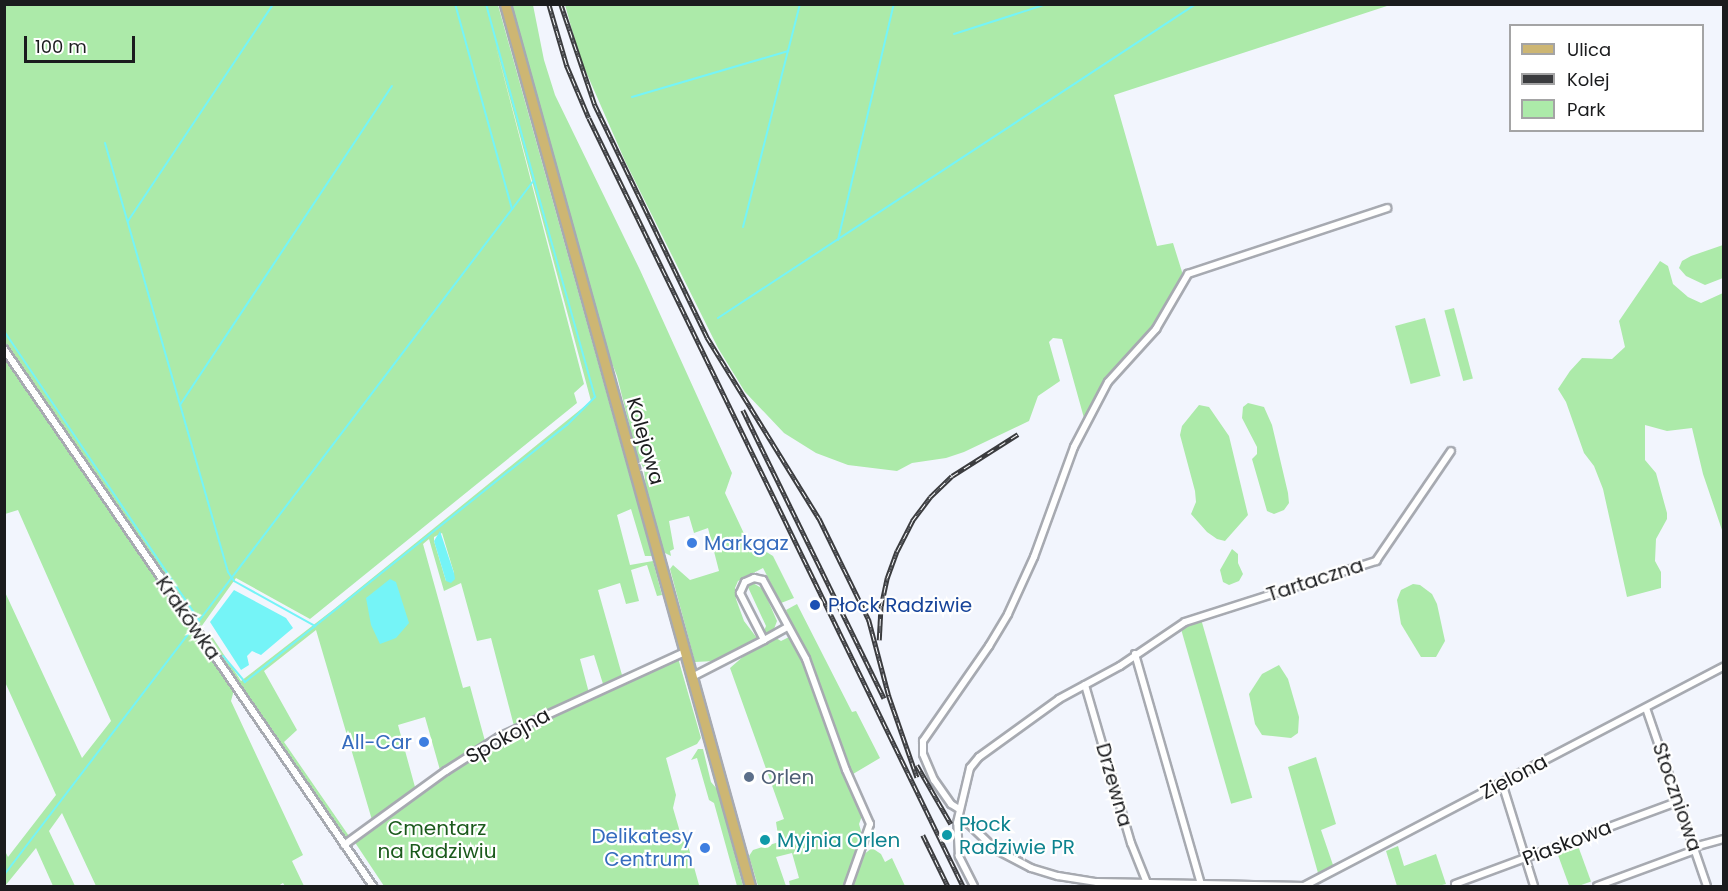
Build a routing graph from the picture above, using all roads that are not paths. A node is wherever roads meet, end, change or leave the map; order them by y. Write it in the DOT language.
graph roads {
  1 [pos="505,4"];
  2 [pos="1387,208"];
  3 [pos="4,349"];
  4 [pos="1451,451"];
  5 [pos="787,627"];
  6 [pos="764,640"];
  7 [pos="685,652"];
  8 [pos="1135,654"];
  9 [pos="1724,666"];
  10 [pos="692,676"];
  11 [pos="1085,685"];
  12 [pos="1646,708"];
  13 [pos="1502,783"];
  14 [pos="1679,801"];
  15 [pos="959,809"];
  16 [pos="957,820"];
  17 [pos="1724,839"];
  18 [pos="345,845"];
  19 [pos="1694,849"];
  20 [pos="1526,858"];
  21 [pos="1147,883"];
  22 [pos="1201,884"];
  23 [pos="1455,884"];
  24 [pos="373,886"];
  25 [pos="750,886"];
  26 [pos="848,886"];
  27 [pos="974,886"];
  28 [pos="1305,886"];
  29 [pos="1534,886"];
  30 [pos="1597,886"];
  31 [pos="1707,886"];
  1 -- 7 [label="main road, Kolejowa"];
  2 -- 15 [label="street"];
  3 -- 18 [label="street, Krakówka"];
  4 -- 8 [label="street, Tartaczna"];
  5 -- 6 [label="street"];
  5 -- 6 [label="street"];
  5 -- 26 [label="street"];
  6 -- 10 [label="street"];
  7 -- 10 [label="main road, Kolejowa"];
  7 -- 18 [label="street, Spokojna"];
  8 -- 11 [label="street, Tartaczna"];
  8 -- 22 [label="street"];
  9 -- 12 [label="street, Zielona"];
  10 -- 25 [label="main road, Kolejowa"];
  11 -- 15 [label="street, Tartaczna"];
  11 -- 21 [label="street, Drzewna"];
  12 -- 13 [label="street, Zielona"];
  12 -- 14 [label="street, Stoczniowa"];
  13 -- 20 [label="street"];
  13 -- 28 [label="street, Zielona"];
  14 -- 19 [label="street, Stoczniowa"];
  14 -- 20 [label="street, Piaskowa"];
  15 -- 16 [label="street, Tartaczna"];
  16 -- 21 [label="street"];
  16 -- 27 [label="street, Tartaczna"];
  17 -- 19 [label="street"];
  18 -- 24 [label="street, Krakówka"];
  19 -- 30 [label="street"];
  19 -- 31 [label="street, Stoczniowa"];
  20 -- 23 [label="street, Piaskowa"];
  20 -- 29 [label="street"];
  21 -- 22 [label="street"];
  22 -- 28 [label="street"];
}
